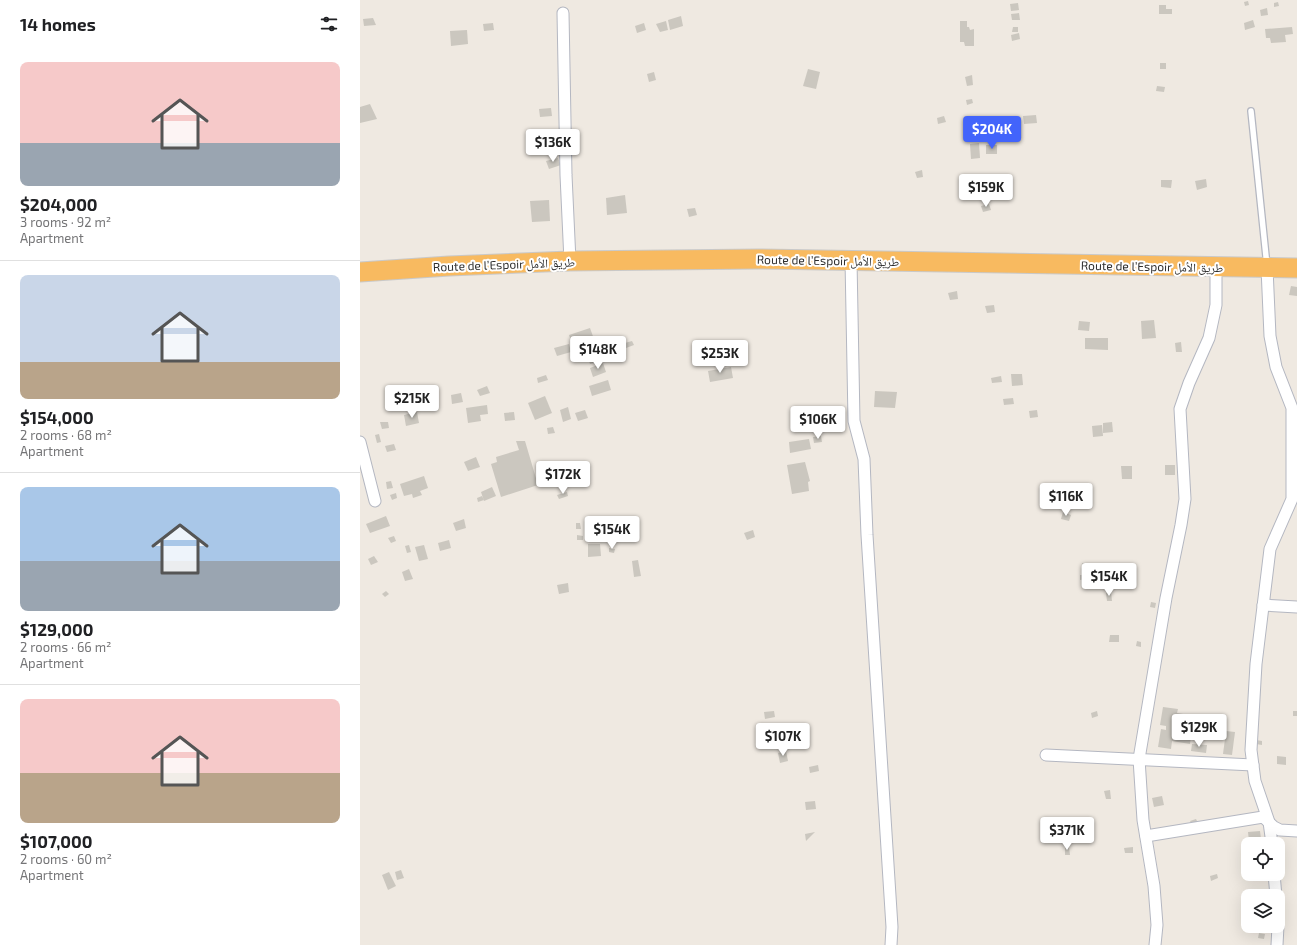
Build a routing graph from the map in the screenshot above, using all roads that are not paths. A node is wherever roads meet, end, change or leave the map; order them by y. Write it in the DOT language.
graph roads {
  1 [pos="563,13"];
  2 [pos="1251,112"];
  3 [pos="851,260"];
  4 [pos="570,261"];
  5 [pos="1216,267"];
  6 [pos="1267,268"];
  7 [pos="1297,268"];
  8 [pos="360,272"];
  9 [pos="360,442"];
  10 [pos="375,501"];
  11 [pos="1263,605"];
  12 [pos="1297,607"];
  13 [pos="1046,755"];
  14 [pos="1139,759"];
  15 [pos="1253,765"];
  16 [pos="1269,822"];
  17 [pos="1297,831"];
  18 [pos="1146,836"];
  19 [pos="1271,837"];
  20 [pos="1278,933"];
  21 [pos="891,945"];
  22 [pos="1154,945"];
  23 [pos="1277,945"];
  1 -- 4 [label="street"];
  2 -- 6 [label="lane"];
  3 -- 4 [label="highway, Route de l’Espoir طريق الأمل"];
  3 -- 5 [label="highway, Route de l’Espoir طريق الأمل"];
  3 -- 21 [label="street"];
  4 -- 8 [label="highway, Route de l’Espoir طريق الأمل"];
  5 -- 6 [label="highway, Route de l’Espoir طريق الأمل"];
  5 -- 14 [label="street"];
  6 -- 7 [label="highway, Route de l’Espoir طريق الأمل"];
  6 -- 11 [label="street"];
  9 -- 10 [label="street"];
  11 -- 12 [label="street"];
  11 -- 15 [label="street"];
  13 -- 14 [label="street"];
  14 -- 15 [label="street"];
  14 -- 18 [label="street"];
  15 -- 16 [label="street"];
  16 -- 17 [label="street"];
  16 -- 18 [label="street"];
  16 -- 19 [label="street"];
  18 -- 22 [label="street"];
  20 -- 23 [label="street"];
}
